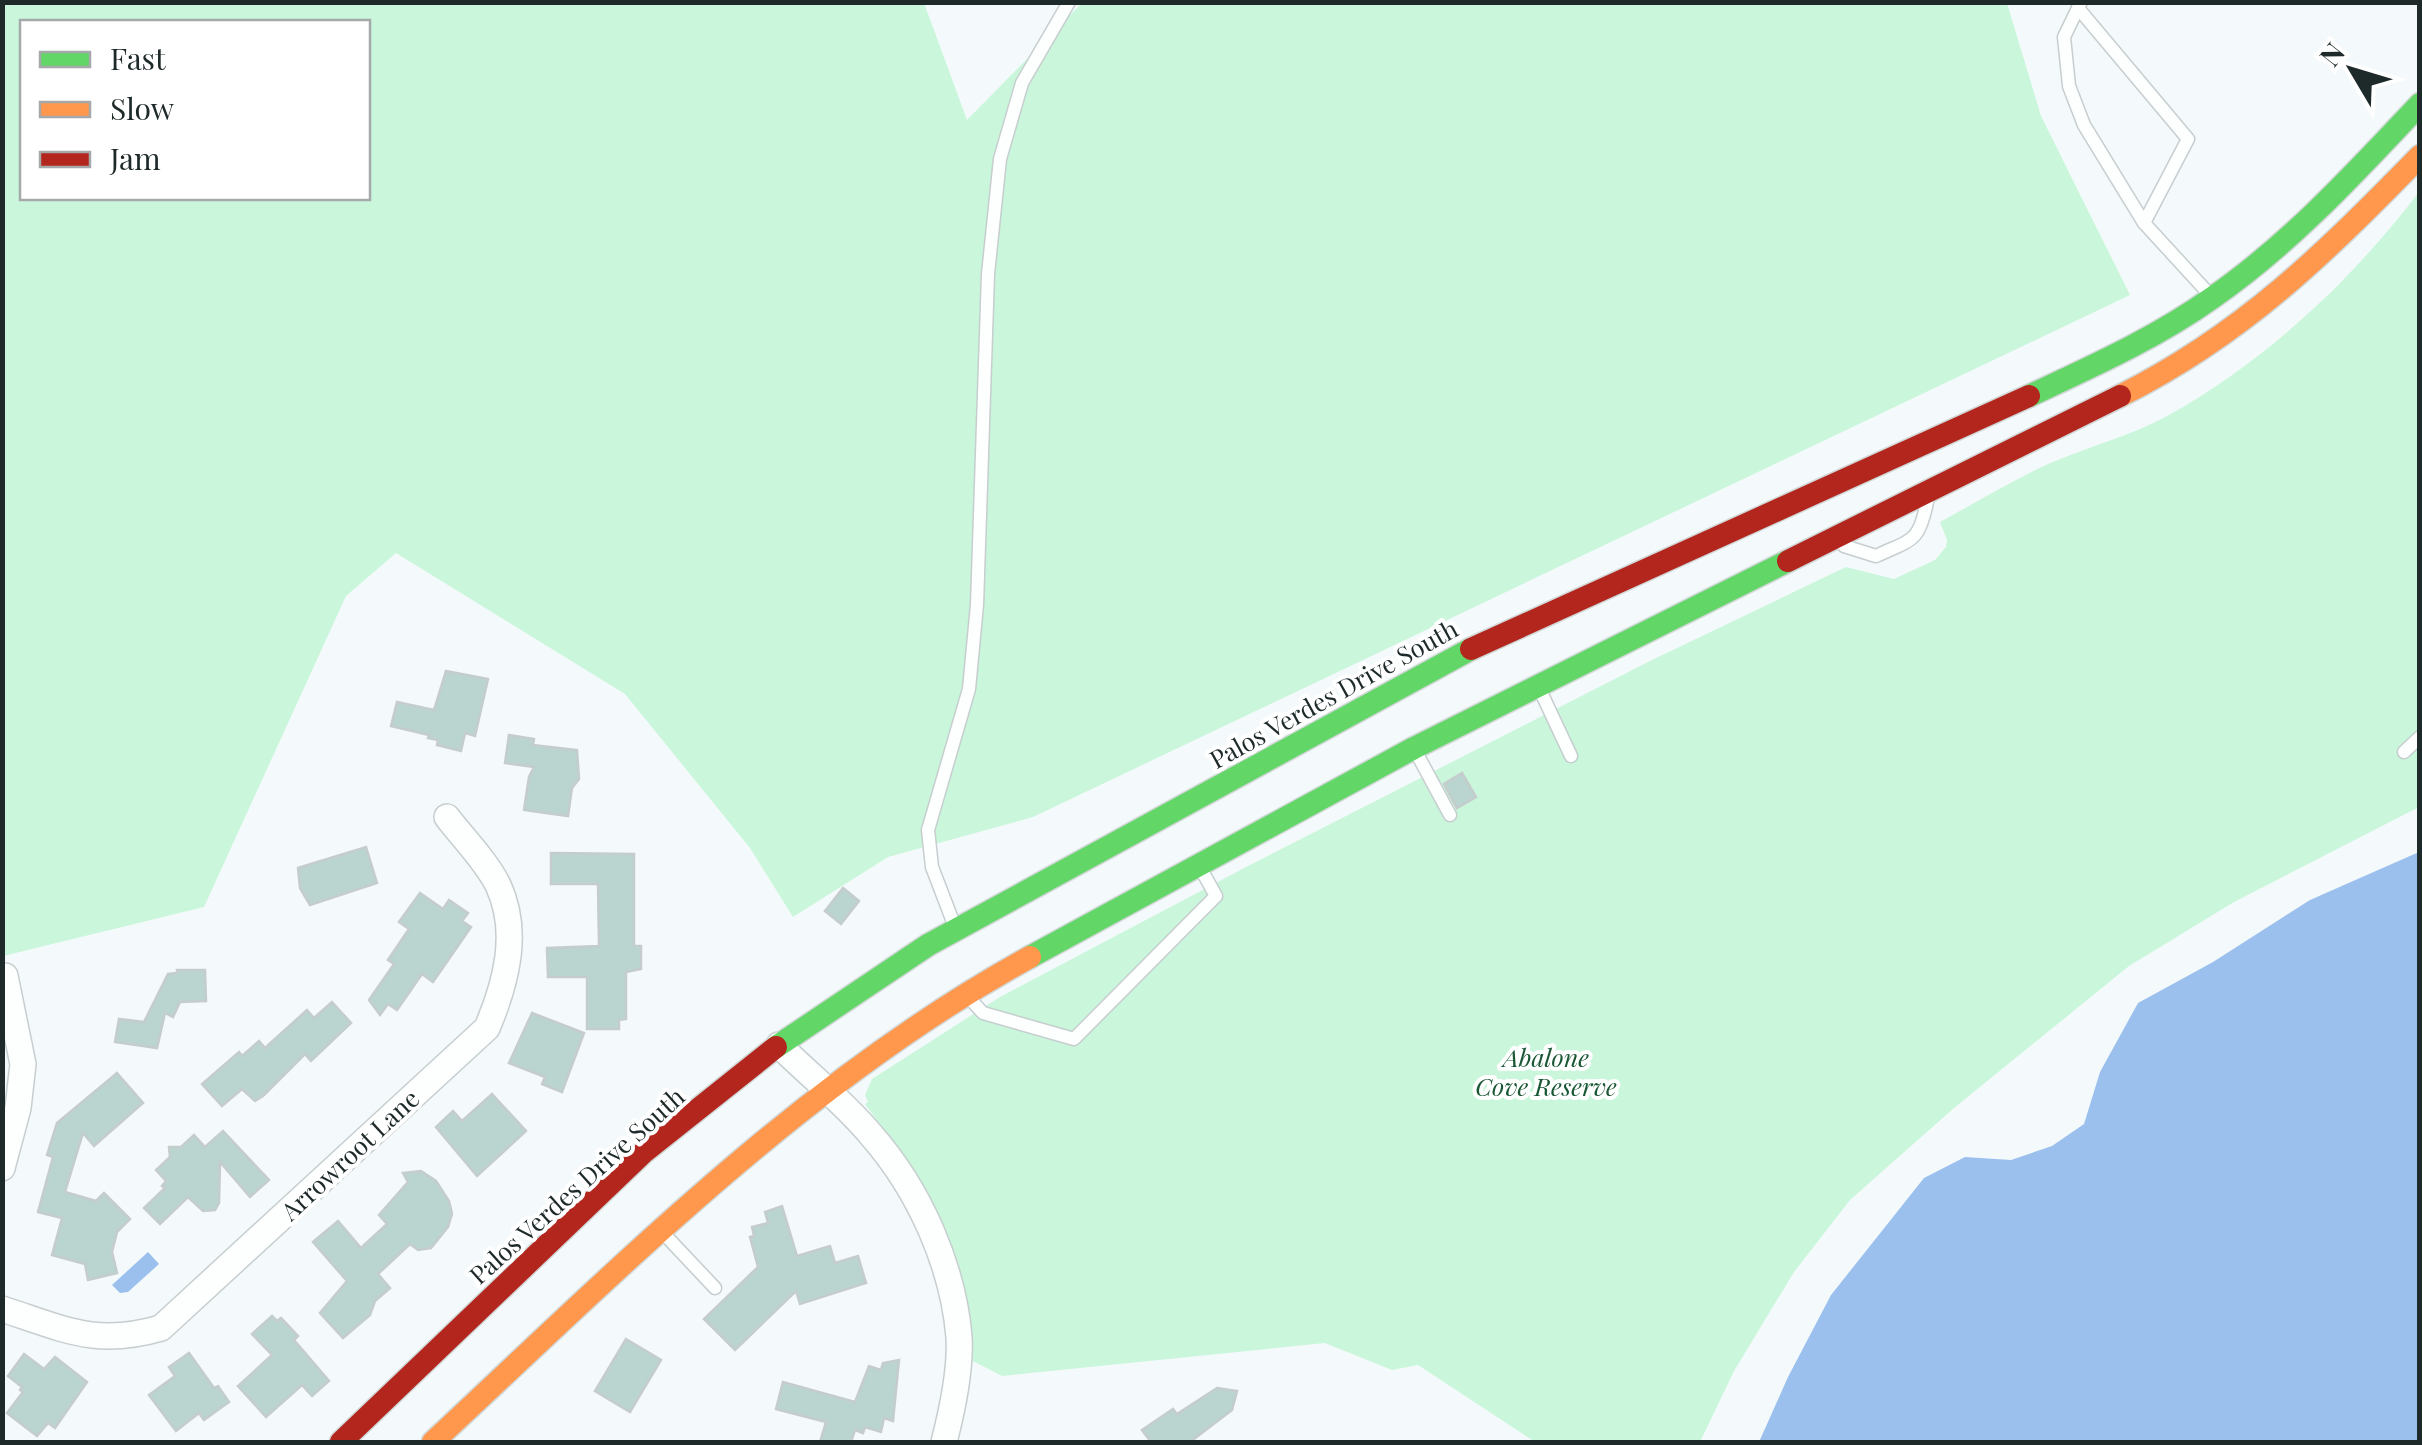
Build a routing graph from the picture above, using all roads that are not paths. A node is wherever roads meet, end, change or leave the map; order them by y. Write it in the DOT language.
graph roads {
  1 [pos="1069,2"];
  2 [pos="2080,5"];
  3 [pos="2420,104"];
  4 [pos="2420,156"];
  5 [pos="2144,223"];
  6 [pos="2212,298"];
  7 [pos="2236,328"];
  8 [pos="1929,490"];
  9 [pos="1827,541"];
  10 [pos="1537,684"];
  11 [pos="2420,737"];
  12 [pos="1414,748"];
  13 [pos="2404,752"];
  14 [pos="1571,756"];
  15 [pos="1450,815"];
  16 [pos="446,817"];
  17 [pos="1198,864"];
  18 [pos="956,929"];
  19 [pos="5,976"];
  20 [pos="965,993"];
  21 [pos="779,1045"];
  22 [pos="826,1091"];
  23 [pos="2,1168"];
  24 [pos="660,1231"];
  25 [pos="714,1288"];
  26 [pos="2,1309"];
  27 [pos="341,1442"];
  28 [pos="433,1442"];
  29 [pos="944,1442"];
  1 -- 18 [label="lane"];
  2 -- 5 [label="lane"];
  2 -- 5 [label="lane"];
  3 -- 6 [label="main road, Palos Verdes Drive South"];
  4 -- 7 [label="main road"];
  5 -- 6 [label="lane"];
  6 -- 7 [label="lane"];
  6 -- 18 [label="main road, Palos Verdes Drive South"];
  7 -- 8 [label="main road"];
  8 -- 9 [label="main road"];
  8 -- 9 [label="lane"];
  9 -- 10 [label="main road"];
  10 -- 12 [label="main road"];
  10 -- 14 [label="lane"];
  11 -- 13 [label="lane"];
  12 -- 15 [label="lane"];
  12 -- 17 [label="main road"];
  16 -- 26 [label="street, Arrowroot Lane"];
  17 -- 20 [label="main road"];
  17 -- 20 [label="lane"];
  18 -- 21 [label="main road, Palos Verdes Drive South"];
  19 -- 23 [label="street"];
  20 -- 22 [label="main road"];
  21 -- 22 [label="street"];
  21 -- 27 [label="main road, Palos Verdes Drive South"];
  22 -- 24 [label="main road"];
  22 -- 29 [label="street"];
  24 -- 25 [label="lane"];
  24 -- 28 [label="main road"];
}
